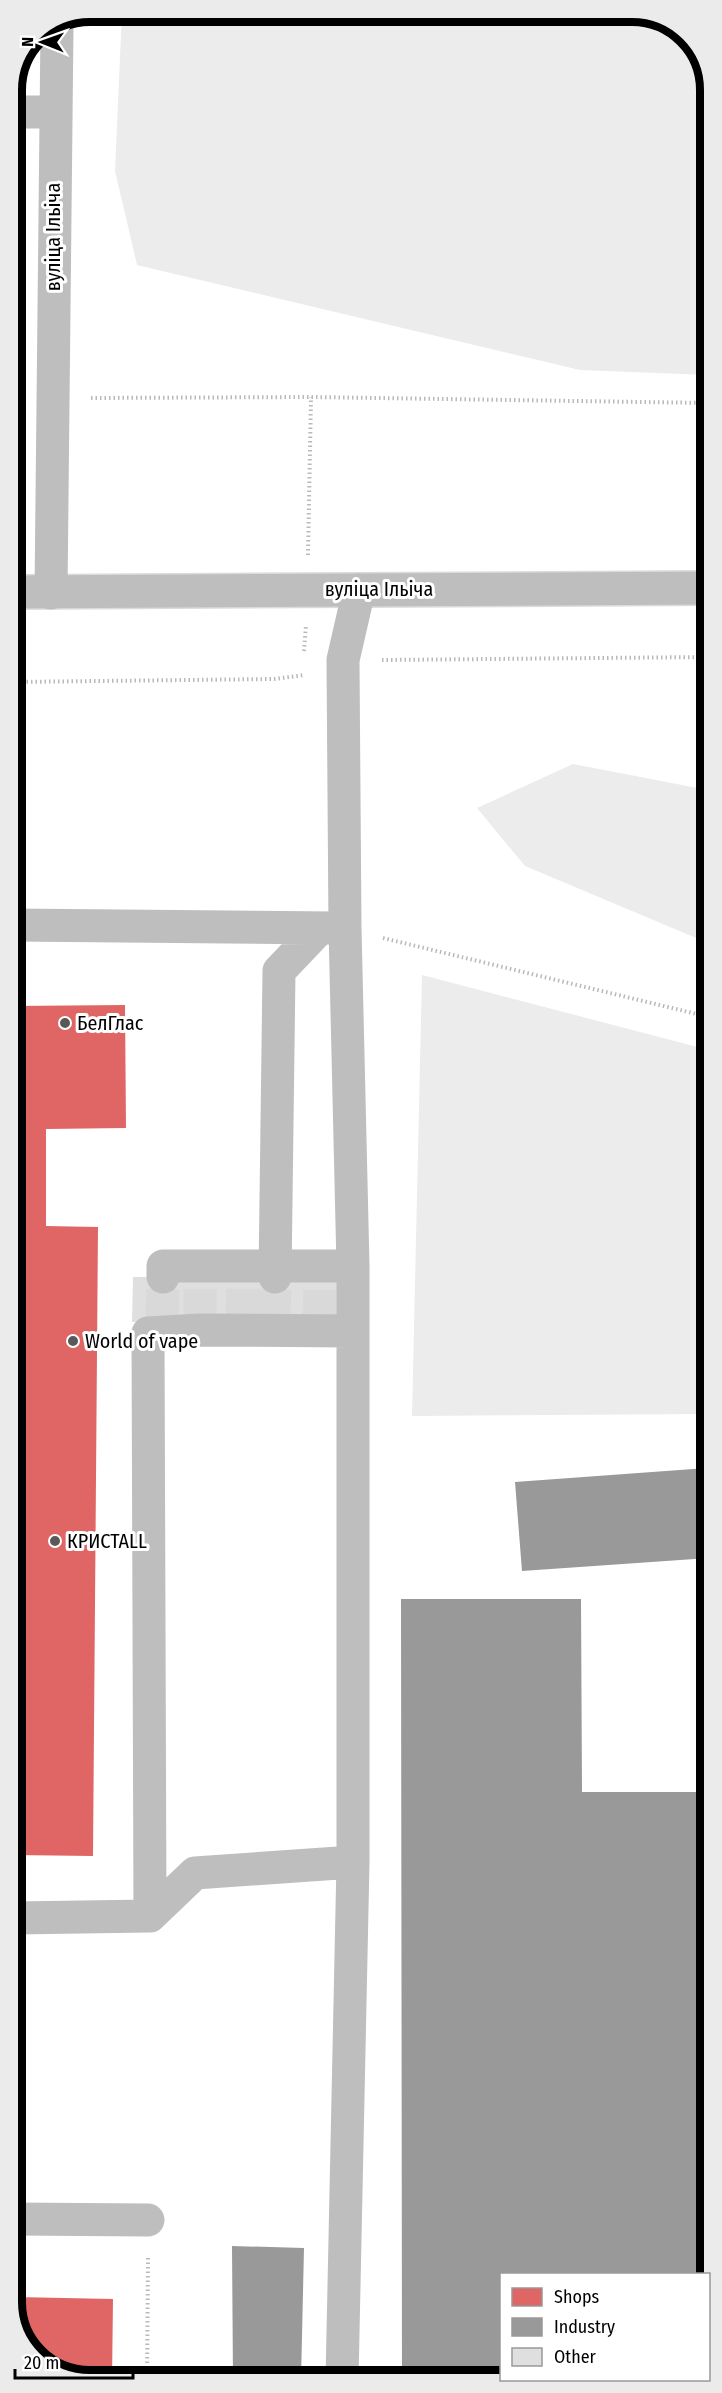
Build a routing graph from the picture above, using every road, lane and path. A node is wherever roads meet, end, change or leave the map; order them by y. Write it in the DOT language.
graph roads {
  1 [pos="57,32"];
  2 [pos="22,112"];
  3 [pos="54,112"];
  4 [pos="311,397"];
  5 [pos="52,398"];
  6 [pos="700,403"];
  7 [pos="700,588"];
  8 [pos="307,589"];
  9 [pos="359,590"];
  10 [pos="22,592"];
  11 [pos="51,593"];
  12 [pos="304,654"];
  13 [pos="304,665"];
  14 [pos="303,676"];
  15 [pos="22,925"];
  16 [pos="332,928"];
  17 [pos="700,1015"];
  18 [pos="353,1266"];
  19 [pos="275,1272"];
  20 [pos="163,1277"];
  21 [pos="352,1331"];
  22 [pos="353,1862"];
  23 [pos="150,1916"];
  24 [pos="22,1918"];
  25 [pos="22,2219"];
  26 [pos="148,2220"];
  27 [pos="147,2370"];
  28 [pos="342,2370"];
  1 -- 3 [label="main road, вуліца Ільіча"];
  2 -- 3 [label="main road"];
  3 -- 5 [label="main road, вуліца Ільіча"];
  4 -- 5 [label="path"];
  4 -- 6 [label="path"];
  4 -- 8 [label="path"];
  5 -- 11 [label="main road, вуліца Ільіча"];
  7 -- 9 [label="main road, вуліца Ільіча"];
  8 -- 9 [label="main road, вуліца Ільіча"];
  8 -- 11 [label="main road, вуліца Ільіча"];
  8 -- 12 [label="path"];
  9 -- 16 [label="main road"];
  10 -- 11 [label="main road, вуліца Ільіча"];
  13 -- 14 [label="path"];
  15 -- 16 [label="main road"];
  16 -- 17 [label="path"];
  16 -- 18 [label="main road"];
  16 -- 19 [label="main road"];
  18 -- 19 [label="main road"];
  18 -- 21 [label="main road"];
  19 -- 20 [label="main road"];
  21 -- 22 [label="main road"];
  21 -- 23 [label="main road"];
  22 -- 23 [label="main road"];
  22 -- 28 [label="main road"];
  23 -- 24 [label="main road"];
  25 -- 26 [label="main road"];
  26 -- 27 [label="path"];
}
